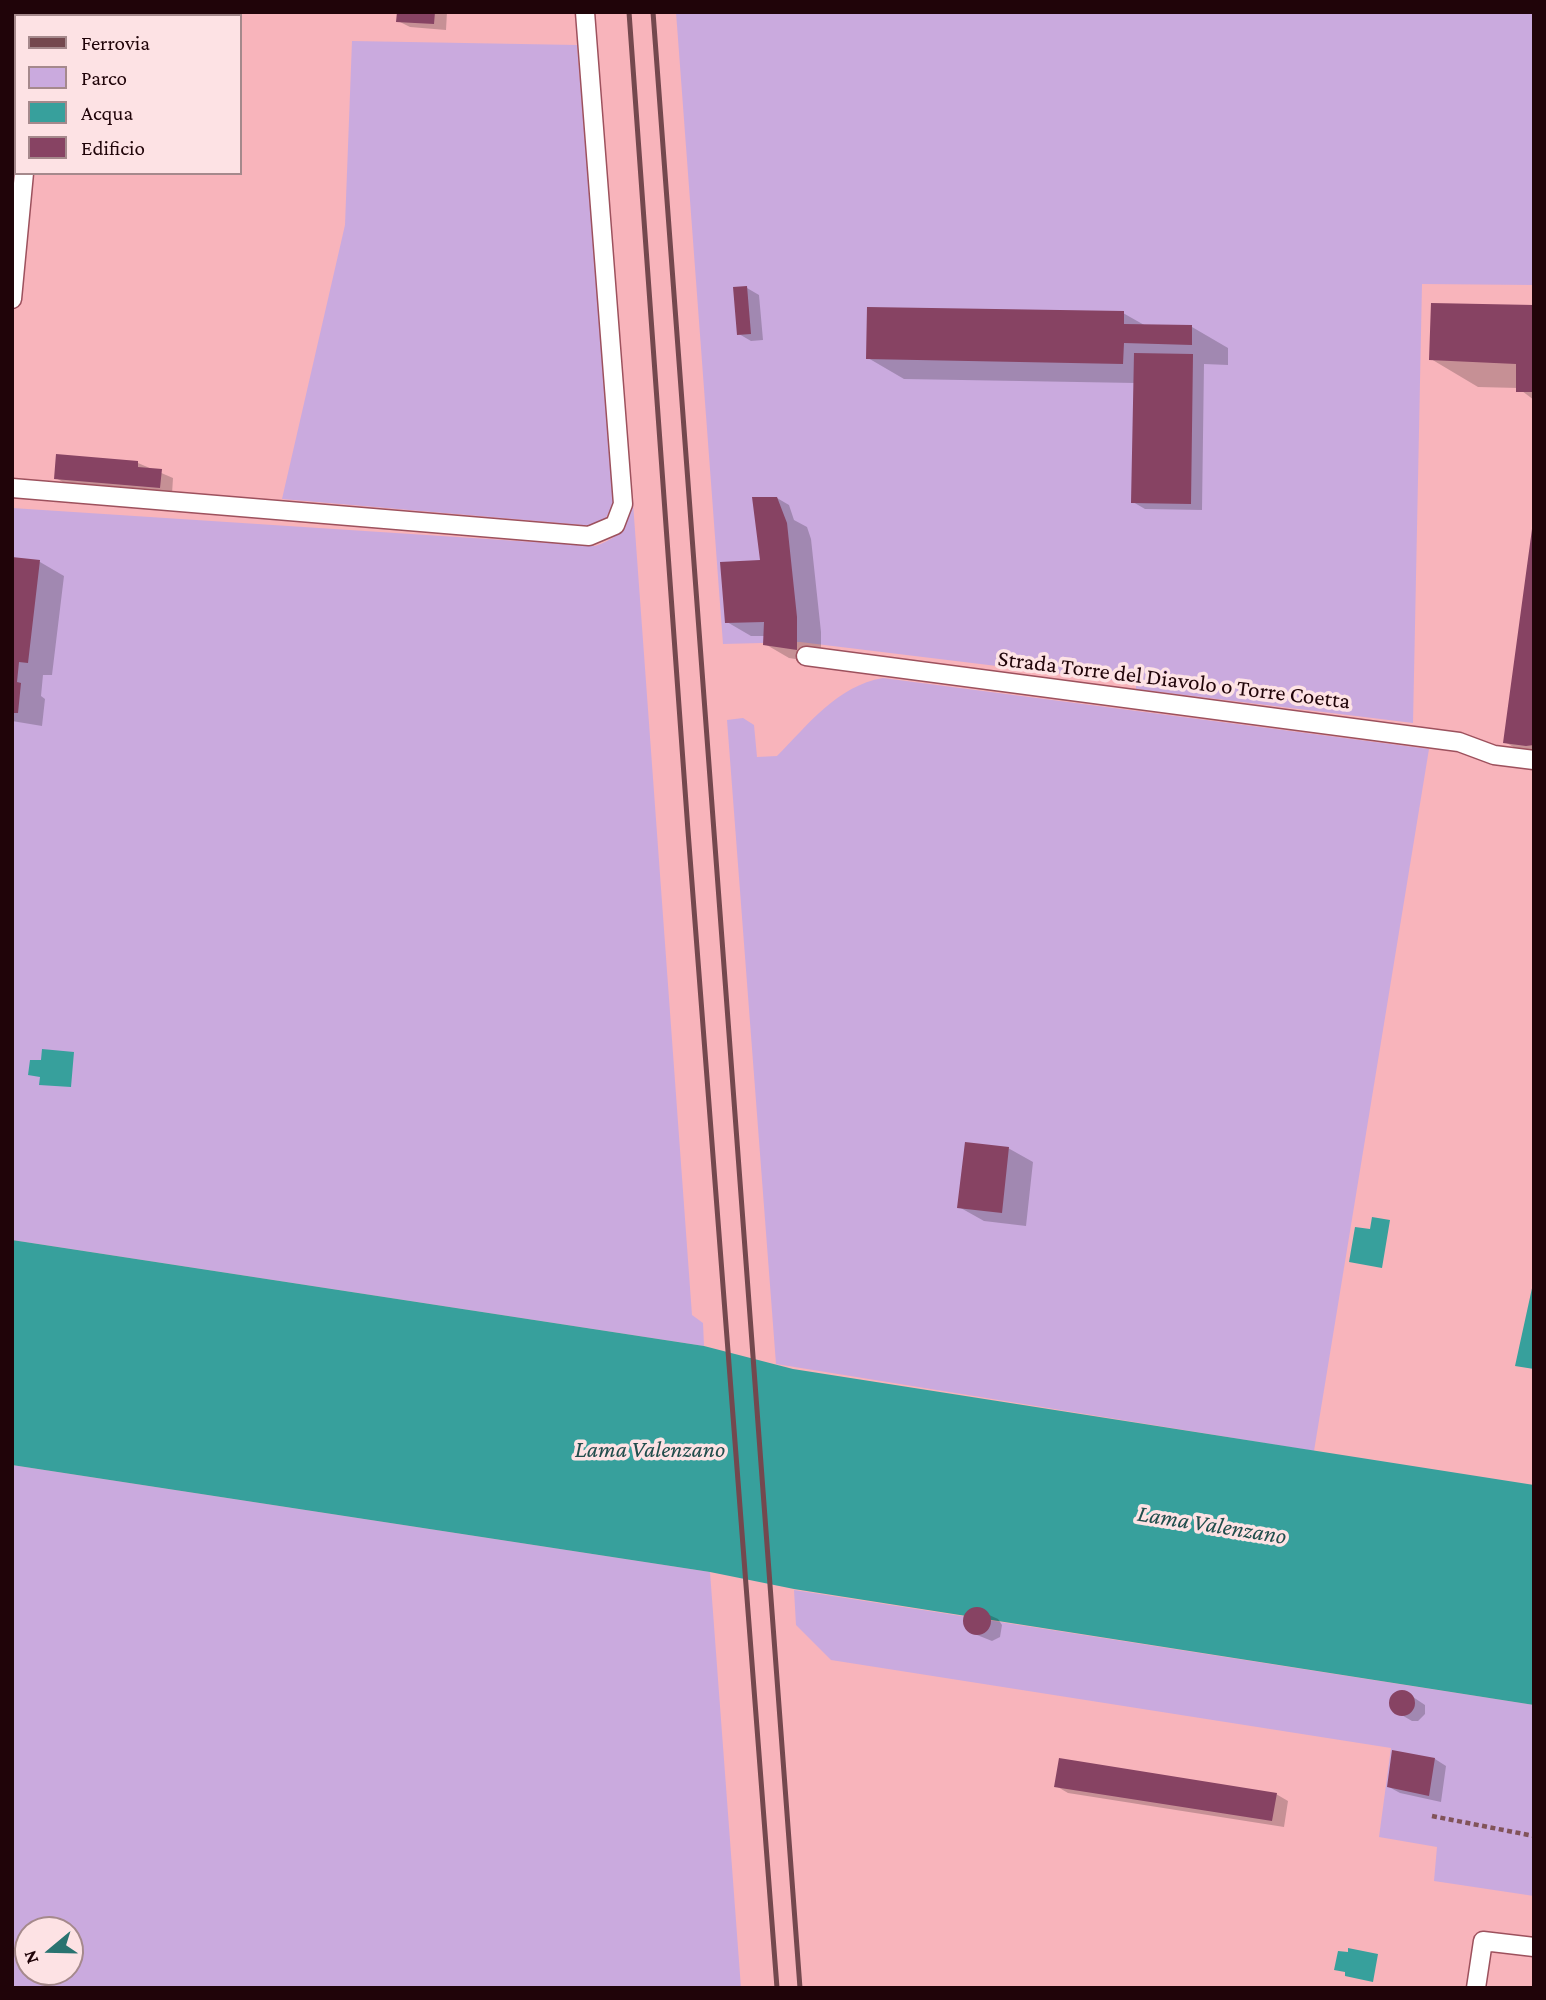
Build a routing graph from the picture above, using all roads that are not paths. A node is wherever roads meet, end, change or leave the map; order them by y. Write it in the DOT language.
graph roads {
  1 [pos="584,12"];
  2 [pos="24,175"];
  3 [pos="12,299"];
  4 [pos="12,488"];
  5 [pos="806,656"];
  6 [pos="1534,760"];
  7 [pos="1534,1947"];
  8 [pos="1476,1988"];
  1 -- 4 [label="lane"];
  2 -- 3 [label="lane"];
  5 -- 6 [label="lane, Strada Torre del Diavolo o Torre Coetta"];
  7 -- 8 [label="lane"];
}
